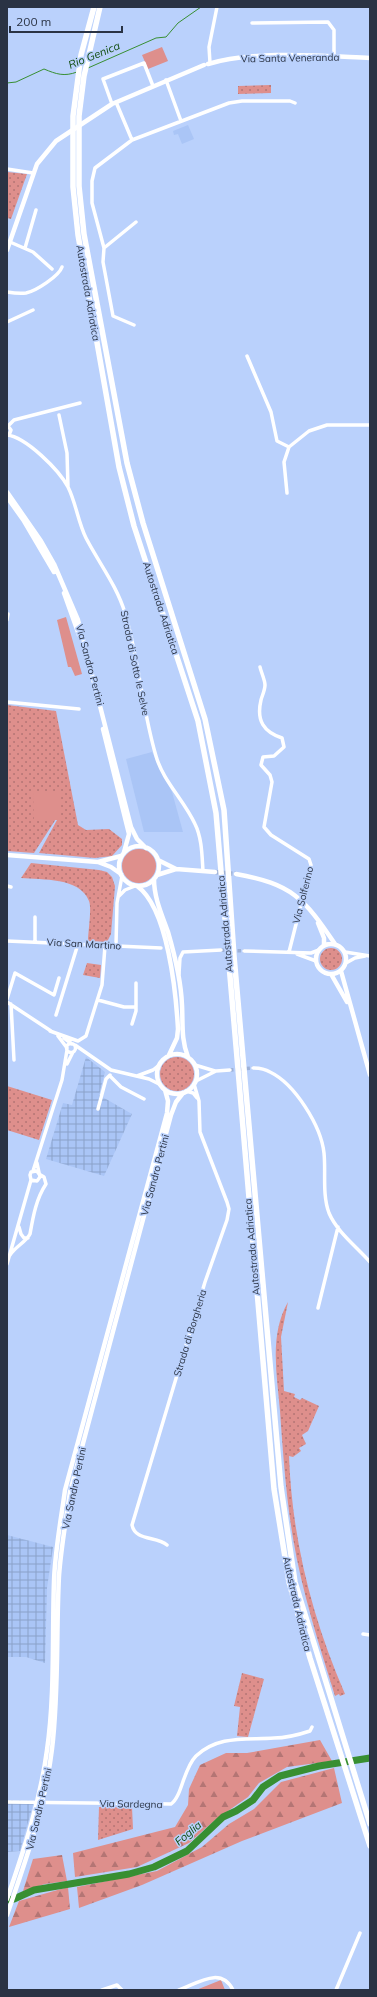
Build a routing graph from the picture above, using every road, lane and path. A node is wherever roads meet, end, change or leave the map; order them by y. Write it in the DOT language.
graph roads {
  1 [pos="94,7"];
  2 [pos="100,7"];
  3 [pos="217,7"];
  4 [pos="252,23"];
  5 [pos="334,56"];
  6 [pos="370,58"];
  7 [pos="207,64"];
  8 [pos="166,80"];
  9 [pos="153,86"];
  10 [pos="114,103"];
  11 [pos="295,103"];
  12 [pos="181,121"];
  13 [pos="132,140"];
  14 [pos="75,143"];
  15 [pos="7,169"];
  16 [pos="34,173"];
  17 [pos="36,210"];
  18 [pos="136,222"];
  19 [pos="10,242"];
  20 [pos="25,248"];
  21 [pos="104,248"];
  22 [pos="7,250"];
  23 [pos="62,267"];
  24 [pos="52,269"];
  25 [pos="7,292"];
  26 [pos="33,310"];
  27 [pos="7,322"];
  28 [pos="134,325"];
  29 [pos="247,356"];
  30 [pos="80,403"];
  31 [pos="59,415"];
  32 [pos="370,425"];
  33 [pos="8,435"];
  34 [pos="289,447"];
  35 [pos="68,471"];
  36 [pos="64,480"];
  37 [pos="68,488"];
  38 [pos="7,492"];
  39 [pos="287,493"];
  40 [pos="7,497"];
  41 [pos="260,667"];
  42 [pos="7,702"];
  43 [pos="79,709"];
  44 [pos="146,848"];
  45 [pos="124,852"];
  46 [pos="7,855"];
  47 [pos="121,856"];
  48 [pos="158,860"];
  49 [pos="98,862"];
  50 [pos="176,869"];
  51 [pos="203,871"];
  52 [pos="215,872"];
  53 [pos="236,874"];
  54 [pos="122,875"];
  55 [pos="156,877"];
  56 [pos="136,886"];
  57 [pos="118,897"];
  58 [pos="301,899"];
  59 [pos="35,917"];
  60 [pos="316,918"];
  61 [pos="7,941"];
  62 [pos="35,942"];
  63 [pos="78,944"];
  64 [pos="335,944"];
  65 [pos="116,945"];
  66 [pos="324,945"];
  67 [pos="105,946"];
  68 [pos="161,948"];
  69 [pos="221,950"];
  70 [pos="319,950"];
  71 [pos="244,951"];
  72 [pos="290,952"];
  73 [pos="345,952"];
  74 [pos="369,956"];
  75 [pos="316,961"];
  76 [pos="346,963"];
  77 [pos="341,971"];
  78 [pos="331,974"];
  79 [pos="178,977"];
  80 [pos="59,978"];
  81 [pos="136,983"];
  82 [pos="98,1000"];
  83 [pos="8,1002"];
  84 [pos="136,1007"];
  85 [pos="56,1015"];
  86 [pos="353,1016"];
  87 [pos="132,1024"];
  88 [pos="50,1031"];
  89 [pos="58,1036"];
  90 [pos="73,1044"];
  91 [pos="67,1049"];
  92 [pos="74,1051"];
  93 [pos="85,1052"];
  94 [pos="169,1055"];
  95 [pos="188,1056"];
  96 [pos="14,1060"];
  97 [pos="195,1065"];
  98 [pos="158,1066"];
  99 [pos="253,1068"];
  100 [pos="64,1069"];
  101 [pos="112,1070"];
  102 [pos="230,1070"];
  103 [pos="216,1071"];
  104 [pos="110,1076"];
  105 [pos="136,1076"];
  106 [pos="370,1076"];
  107 [pos="195,1082"];
  108 [pos="159,1084"];
  109 [pos="165,1090"];
  110 [pos="185,1092"];
  111 [pos="144,1099"];
  112 [pos="199,1101"];
  113 [pos="98,1110"];
  114 [pos="37,1162"];
  115 [pos="33,1171"];
  116 [pos="39,1174"];
  117 [pos="31,1180"];
  118 [pos="37,1181"];
  119 [pos="44,1187"];
  120 [pos="29,1192"];
  121 [pos="19,1225"];
  122 [pos="338,1227"];
  123 [pos="28,1238"];
  124 [pos="10,1255"];
  125 [pos="370,1262"];
  126 [pos="7,1264"];
  127 [pos="318,1308"];
  128 [pos="167,1545"];
  129 [pos="362,1634"];
  130 [pos="370,1635"];
  131 [pos="332,1715"];
  132 [pos="312,1727"];
  133 [pos="42,1794"];
  134 [pos="7,1802"];
  135 [pos="363,1811"];
  136 [pos="370,1824"];
  137 [pos="370,1846"];
  138 [pos="7,1899"];
  139 [pos="7,1915"];
  140 [pos="360,1933"];
  141 [pos="102,1990"];
  142 [pos="122,1990"];
  143 [pos="180,1990"];
  144 [pos="233,1990"];
  145 [pos="336,1990"];
  1 -- 14 [label="highway, Autostrada Adriatica"];
  2 -- 14 [label="highway, Autostrada Adriatica"];
  3 -- 7 [label="street"];
  4 -- 5 [label="street"];
  5 -- 6 [label="main road, Via Santa Veneranda"];
  5 -- 7 [label="main road, Via Santa Veneranda"];
  7 -- 8 [label="main road, Via Santa Veneranda"];
  8 -- 9 [label="main road, Via Santa Veneranda"];
  8 -- 12 [label="street"];
  9 -- 10 [label="main road, Via Santa Veneranda"];
  9 -- 10 [label="street"];
  10 -- 13 [label="street"];
  10 -- 16 [label="main road, Via Santa Veneranda"];
  11 -- 12 [label="street"];
  12 -- 13 [label="street"];
  13 -- 21 [label="street"];
  14 -- 131 [label="highway, Autostrada Adriatica"];
  14 -- 131 [label="highway, Autostrada Adriatica"];
  15 -- 16 [label="street"];
  16 -- 19 [label="main road, Via Santa Veneranda"];
  17 -- 20 [label="street"];
  18 -- 21 [label="street"];
  19 -- 20 [label="street"];
  19 -- 22 [label="main road, Via Santa Veneranda"];
  20 -- 24 [label="street"];
  21 -- 28 [label="street"];
  23 -- 25 [label="street"];
  26 -- 27 [label="street"];
  29 -- 34 [label="street"];
  30 -- 33 [label="street, Strada di Sotto le Selve"];
  31 -- 35 [label="street"];
  32 -- 34 [label="street"];
  33 -- 36 [label="street, Strada di Sotto le Selve"];
  34 -- 39 [label="street"];
  35 -- 36 [label="street"];
  35 -- 37 [label="street"];
  36 -- 37 [label="street, Strada di Sotto le Selve"];
  37 -- 51 [label="street, Strada di Sotto le Selve"];
  38 -- 44 [label="main road, Via Sandro Pertini"];
  40 -- 45 [label="main road, Via Sandro Pertini"];
  41 -- 58 [label="street, Via Solferino"];
  42 -- 43 [label="street"];
  44 -- 45 [label="main road"];
  44 -- 48 [label="main road, Via Sandro Pertini"];
  45 -- 47 [label="main road, Via Sandro Pertini"];
  46 -- 49 [label="main road"];
  47 -- 49 [label="main road"];
  47 -- 54 [label="main road"];
  48 -- 50 [label="main road, Via Sandro Pertini"];
  48 -- 55 [label="main road"];
  49 -- 54 [label="main road"];
  50 -- 51 [label="main road"];
  50 -- 55 [label="main road"];
  51 -- 52 [label="main road"];
  53 -- 58 [label="main road"];
  54 -- 56 [label="main road"];
  54 -- 57 [label="street"];
  55 -- 56 [label="main road"];
  55 -- 79 [label="main road"];
  56 -- 57 [label="street"];
  56 -- 94 [label="main road"];
  57 -- 65 [label="street"];
  58 -- 60 [label="main road"];
  58 -- 72 [label="street, Via Solferino"];
  59 -- 62 [label="street"];
  60 -- 64 [label="main road"];
  60 -- 66 [label="main road"];
  61 -- 62 [label="street, Via San Martino"];
  62 -- 63 [label="street, Via San Martino"];
  63 -- 67 [label="street, Via San Martino"];
  63 -- 85 [label="street"];
  64 -- 66 [label="main road"];
  64 -- 73 [label="main road"];
  65 -- 67 [label="street, Via San Martino"];
  65 -- 68 [label="street, Via San Martino"];
  66 -- 70 [label="main road"];
  67 -- 82 [label="street"];
  69 -- 79 [label="street"];
  70 -- 72 [label="street"];
  70 -- 75 [label="main road"];
  71 -- 72 [label="street"];
  72 -- 75 [label="street"];
  73 -- 74 [label="street"];
  73 -- 76 [label="main road"];
  74 -- 76 [label="street"];
  75 -- 78 [label="main road"];
  76 -- 77 [label="main road"];
  77 -- 78 [label="main road"];
  77 -- 86 [label="main road"];
  78 -- 86 [label="main road"];
  79 -- 95 [label="main road"];
  80 -- 83 [label="street"];
  81 -- 84 [label="street"];
  82 -- 84 [label="street"];
  82 -- 88 [label="street"];
  83 -- 88 [label="street"];
  83 -- 96 [label="street"];
  84 -- 87 [label="street"];
  86 -- 106 [label="main road"];
  88 -- 89 [label="street"];
  89 -- 90 [label="street"];
  89 -- 91 [label="street"];
  90 -- 91 [label="street"];
  90 -- 92 [label="street"];
  90 -- 93 [label="street"];
  91 -- 92 [label="street"];
  91 -- 100 [label="street"];
  92 -- 93 [label="street"];
  92 -- 100 [label="street"];
  93 -- 101 [label="street"];
  94 -- 95 [label="main road"];
  94 -- 98 [label="main road"];
  95 -- 97 [label="main road"];
  97 -- 103 [label="street"];
  97 -- 107 [label="main road"];
  98 -- 105 [label="street"];
  98 -- 108 [label="main road"];
  99 -- 122 [label="street"];
  100 -- 114 [label="street"];
  101 -- 104 [label="street"];
  101 -- 105 [label="street"];
  102 -- 103 [label="street"];
  103 -- 107 [label="street"];
  104 -- 111 [label="street"];
  104 -- 113 [label="street"];
  105 -- 108 [label="street"];
  107 -- 110 [label="main road, Via Sandro Pertini"];
  107 -- 112 [label="street, Strada di Borgheria"];
  108 -- 109 [label="main road"];
  109 -- 110 [label="main road"];
  109 -- 133 [label="main road, Via Sandro Pertini"];
  110 -- 112 [label="street"];
  110 -- 133 [label="main road, Via Sandro Pertini"];
  112 -- 128 [label="street, Strada di Borgheria"];
  114 -- 115 [label="street"];
  114 -- 116 [label="street"];
  115 -- 116 [label="street"];
  115 -- 117 [label="street"];
  116 -- 118 [label="street"];
  116 -- 119 [label="street"];
  117 -- 118 [label="street"];
  117 -- 120 [label="street"];
  118 -- 119 [label="street"];
  118 -- 120 [label="street"];
  119 -- 123 [label="street"];
  120 -- 121 [label="street"];
  121 -- 123 [label="street"];
  121 -- 124 [label="street"];
  122 -- 125 [label="street"];
  122 -- 127 [label="street"];
  123 -- 124 [label="street"];
  124 -- 126 [label="street"];
  129 -- 130 [label="street"];
  131 -- 135 [label="highway, Autostrada Adriatica"];
  132 -- 134 [label="street, Via Sardegna"];
  133 -- 138 [label="main road, Via Sandro Pertini"];
  133 -- 139 [label="main road, Via Sandro Pertini"];
  135 -- 136 [label="highway, Autostrada Adriatica"];
  135 -- 137 [label="highway, Autostrada Adriatica"];
  140 -- 145 [label="street"];
  141 -- 142 [label="street"];
  143 -- 144 [label="street"];
}
